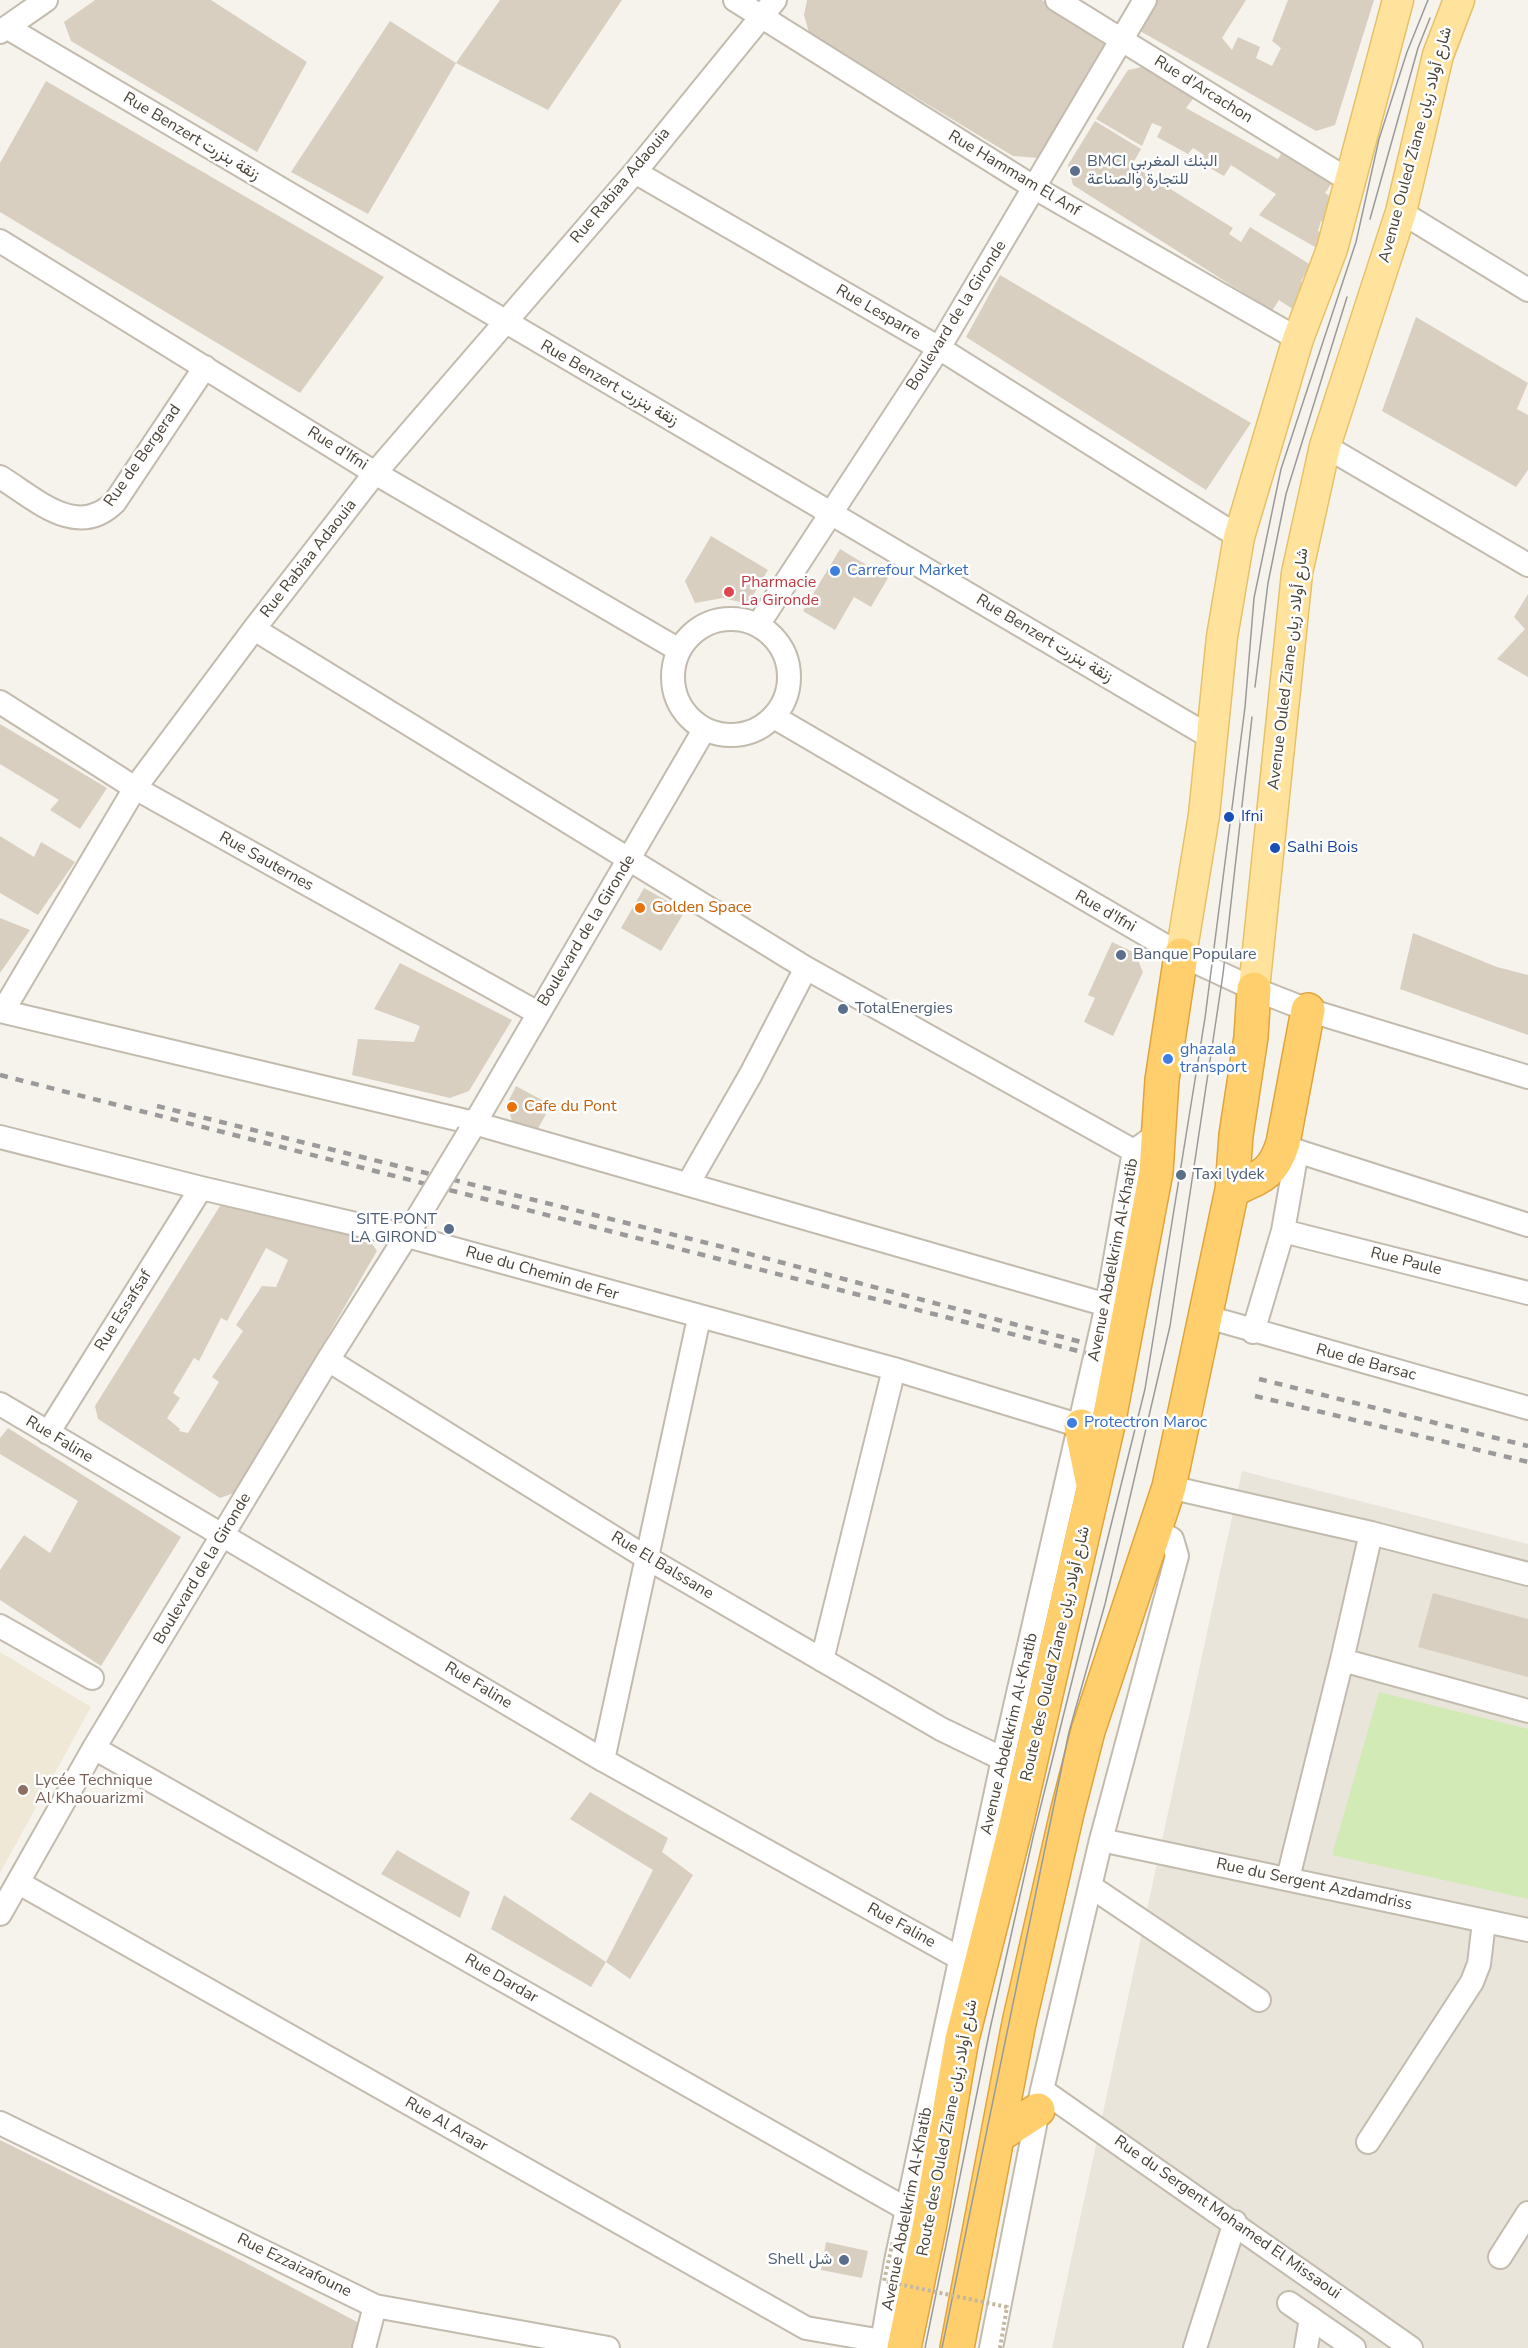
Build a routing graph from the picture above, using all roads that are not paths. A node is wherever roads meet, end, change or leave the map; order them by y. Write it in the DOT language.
graph roads {
  1 [pos="46,0"];
  2 [pos="735,0"];
  3 [pos="1057,0"];
  4 [pos="1145,0"];
  5 [pos="1398,0"];
  6 [pos="1459,0"];
  7 [pos="768,8"];
  8 [pos="4,30"];
  9 [pos="1121,40"];
  10 [pos="635,172"];
  11 [pos="1350,180"];
  12 [pos="1035,188"];
  13 [pos="1401,212"];
  14 [pos="0,241"];
  15 [pos="1528,290"];
  16 [pos="504,322"];
  17 [pos="1298,339"];
  18 [pos="939,348"];
  19 [pos="205,367"];
  20 [pos="1325,446"];
  21 [pos="375,473"];
  22 [pos="0,477"];
  23 [pos="832,514"];
  24 [pos="1239,537"];
  25 [pos="1528,565"];
  26 [pos="758,625"];
  27 [pos="254,629"];
  28 [pos="679,651"];
  29 [pos="0,702"];
  30 [pos="774,717"];
  31 [pos="704,730"];
  32 [pos="1212,738"];
  33 [pos="135,788"];
  34 [pos="630,861"];
  35 [pos="1181,955"];
  36 [pos="806,968"];
  37 [pos="1254,989"];
  38 [pos="1308,1010"];
  39 [pos="1,1011"];
  40 [pos="538,1013"];
  41 [pos="1528,1077"];
  42 [pos="472,1128"];
  43 [pos="1,1139"];
  44 [pos="1146,1142"];
  45 [pos="1290,1147"];
  46 [pos="688,1184"];
  47 [pos="201,1188"];
  48 [pos="1232,1190"];
  49 [pos="1528,1225"];
  50 [pos="410,1232"];
  51 [pos="1283,1232"];
  52 [pos="1528,1293"];
  53 [pos="1107,1305"];
  54 [pos="1204,1316"];
  55 [pos="699,1318"];
  56 [pos="1253,1332"];
  57 [pos="328,1360"];
  58 [pos="894,1369"];
  59 [pos="0,1404"];
  60 [pos="1528,1408"];
  61 [pos="1081,1426"];
  62 [pos="48,1434"];
  63 [pos="1169,1486"];
  64 [pos="1094,1491"];
  65 [pos="1156,1530"];
  66 [pos="1371,1533"];
  67 [pos="223,1536"];
  68 [pos="647,1558"];
  69 [pos="1528,1574"];
  70 [pos="0,1626"];
  71 [pos="822,1660"];
  72 [pos="1342,1660"];
  73 [pos="92,1678"];
  74 [pos="1528,1711"];
  75 [pos="94,1748"];
  76 [pos="1003,1759"];
  77 [pos="603,1760"];
  78 [pos="1101,1840"];
  79 [pos="1288,1878"];
  80 [pos="19,1883"];
  81 [pos="1090,1886"];
  82 [pos="0,1914"];
  83 [pos="1484,1922"];
  84 [pos="1528,1930"];
  85 [pos="961,1959"];
  86 [pos="1259,2000"];
  87 [pos="962,2039"];
  88 [pos="938,2064"];
  89 [pos="1040,2100"];
  90 [pos="0,2123"];
  91 [pos="998,2136"];
  92 [pos="1368,2142"];
  93 [pos="1528,2214"];
  94 [pos="906,2219"];
  95 [pos="1235,2222"];
  96 [pos="1500,2257"];
  97 [pos="1289,2303"];
  98 [pos="375,2306"];
  99 [pos="1311,2318"];
  100 [pos="803,2338"];
  101 [pos="889,2346"];
  102 [pos="364,2348"];
  103 [pos="608,2348"];
  104 [pos="957,2348"];
  105 [pos="991,2348"];
  106 [pos="1195,2348"];
  107 [pos="1305,2348"];
  108 [pos="1354,2348"];
  109 [pos="1411,2348"];
  1 -- 8 [label="street"];
  2 -- 7 [label="street, Rue Hammam El Anf"];
  3 -- 9 [label="street, Rue d'Arcachon"];
  4 -- 9 [label="street, Boulevard de la Gironde"];
  5 -- 11 [label="main road"];
  6 -- 13 [label="main road, Avenue Ouled Ziane شارع أولاد زيان"];
  7 -- 10 [label="street, Rue Rabiaa Adaouia"];
  7 -- 12 [label="street, Rue Hammam El Anf"];
  8 -- 16 [label="street, Rue Benzert زنقة بنزرت"];
  9 -- 11 [label="street, Rue d'Arcachon"];
  9 -- 12 [label="street, Boulevard de la Gironde"];
  10 -- 16 [label="street, Rue Rabiaa Adaouia"];
  10 -- 18 [label="street, Rue Lesparre"];
  11 -- 17 [label="main road"];
  12 -- 17 [label="street, Rue Hammam El Anf"];
  12 -- 18 [label="street, Boulevard de la Gironde"];
  13 -- 15 [label="street"];
  13 -- 20 [label="main road, Avenue Ouled Ziane شارع أولاد زيان"];
  14 -- 19 [label="street, Rue d'Ifni"];
  16 -- 21 [label="street, Rue Rabiaa Adaouia"];
  16 -- 23 [label="street, Rue Benzert زنقة بنزرت"];
  17 -- 24 [label="main road"];
  18 -- 23 [label="street, Boulevard de la Gironde"];
  18 -- 24 [label="street, Rue Lesparre"];
  19 -- 21 [label="street, Rue d'Ifni"];
  19 -- 22 [label="street, Rue de Bergerad"];
  20 -- 25 [label="street"];
  20 -- 37 [label="main road, Avenue Ouled Ziane شارع أولاد زيان"];
  21 -- 27 [label="street, Rue Rabiaa Adaouia"];
  21 -- 28 [label="street, Rue d'Ifni"];
  23 -- 26 [label="street, Boulevard de la Gironde"];
  23 -- 32 [label="street, Rue Benzert زنقة بنزرت"];
  24 -- 32 [label="main road"];
  26 -- 28 [label="street"];
  26 -- 30 [label="street"];
  27 -- 33 [label="street, Rue Rabiaa Adaouia"];
  27 -- 34 [label="street"];
  28 -- 31 [label="street"];
  29 -- 33 [label="street, Rue Sauternes"];
  30 -- 31 [label="street"];
  30 -- 35 [label="street, Rue d'Ifni"];
  31 -- 34 [label="street, Boulevard de la Gironde"];
  32 -- 35 [label="main road"];
  33 -- 39 [label="street, Rue Rabiaa Adaouia"];
  33 -- 40 [label="street, Rue Sauternes"];
  34 -- 36 [label="street"];
  34 -- 40 [label="street, Boulevard de la Gironde"];
  35 -- 37 [label="street, Rue d'Ifni"];
  35 -- 44 [label="highway, Route des Ouled Ziane شارع أولاد زيان"];
  36 -- 44 [label="street"];
  36 -- 46 [label="street"];
  37 -- 38 [label="street, Rue d'Ifni"];
  37 -- 48 [label="highway, Avenue Ouled Ziane شارع أولاد زيان"];
  38 -- 41 [label="street, Rue d'Ifni"];
  38 -- 45 [label="highway"];
  39 -- 42 [label="street"];
  40 -- 42 [label="street, Boulevard de la Gironde"];
  42 -- 46 [label="street"];
  42 -- 50 [label="street, Boulevard de la Gironde, bridge"];
  43 -- 47 [label="street, Rue du Chemin de Fer"];
  44 -- 53 [label="street, Avenue Abdelkrim Al-Khatib"];
  44 -- 64 [label="highway, Route des Ouled Ziane شارع أولاد زيان"];
  45 -- 48 [label="highway"];
  45 -- 49 [label="street"];
  45 -- 51 [label="street"];
  46 -- 53 [label="street"];
  47 -- 50 [label="street, Rue du Chemin de Fer"];
  47 -- 62 [label="street, Rue Essafsaf"];
  48 -- 54 [label="highway"];
  50 -- 55 [label="street, Rue du Chemin de Fer"];
  50 -- 57 [label="street, Boulevard de la Gironde"];
  51 -- 52 [label="street, Rue Paule"];
  51 -- 56 [label="street"];
  53 -- 61 [label="street, Avenue Abdelkrim Al-Khatib"];
  54 -- 56 [label="street, Rue de Barsac"];
  54 -- 63 [label="highway"];
  55 -- 58 [label="street, Rue du Chemin de Fer"];
  55 -- 68 [label="street"];
  56 -- 60 [label="street, Rue de Barsac"];
  57 -- 67 [label="street, Boulevard de la Gironde"];
  57 -- 68 [label="street, Rue El Balssane"];
  58 -- 61 [label="street, Rue du Chemin de Fer"];
  58 -- 71 [label="street"];
  59 -- 62 [label="street, Rue Faline"];
  61 -- 64 [label="highway"];
  61 -- 76 [label="street, Avenue Abdelkrim Al-Khatib"];
  62 -- 67 [label="street, Rue Faline"];
  63 -- 65 [label="highway"];
  63 -- 66 [label="street"];
  64 -- 87 [label="highway, Route des Ouled Ziane شارع أولاد زيان"];
  65 -- 78 [label="street"];
  65 -- 91 [label="highway"];
  66 -- 69 [label="street"];
  66 -- 72 [label="street"];
  67 -- 75 [label="street, Boulevard de la Gironde"];
  67 -- 77 [label="street, Rue Faline"];
  68 -- 71 [label="street, Rue El Balssane"];
  68 -- 77 [label="street"];
  70 -- 73 [label="street"];
  71 -- 76 [label="street, Rue El Balssane"];
  72 -- 74 [label="street"];
  72 -- 79 [label="street"];
  75 -- 80 [label="street, Boulevard de la Gironde"];
  75 -- 94 [label="street, Rue Dardar"];
  76 -- 85 [label="street, Avenue Abdelkrim Al-Khatib"];
  77 -- 85 [label="street, Rue Faline"];
  78 -- 79 [label="street, Rue du Sergent Azdamdriss"];
  78 -- 81 [label="street"];
  79 -- 83 [label="street, Rue du Sergent Azdamdriss"];
  80 -- 82 [label="street, Boulevard de la Gironde"];
  80 -- 100 [label="street, Rue Al Araar"];
  81 -- 86 [label="street"];
  81 -- 89 [label="street"];
  83 -- 84 [label="street, Rue du Sergent Azdamdriss"];
  83 -- 92 [label="street"];
  85 -- 88 [label="street, Avenue Abdelkrim Al-Khatib"];
  87 -- 88 [label="highway"];
  87 -- 101 [label="highway, Route des Ouled Ziane شارع أولاد زيان"];
  88 -- 94 [label="street, Avenue Abdelkrim Al-Khatib"];
  89 -- 91 [label="highway"];
  89 -- 95 [label="street, Rue du Sergent Mohamed El Missaoui"];
  89 -- 105 [label="street"];
  90 -- 98 [label="street, Rue Ezzaizafoune"];
  91 -- 104 [label="highway"];
  93 -- 96 [label="street"];
  94 -- 101 [label="street, Avenue Abdelkrim Al-Khatib"];
  95 -- 106 [label="street"];
  95 -- 109 [label="street, Rue du Sergent Mohamed El Missaoui"];
  97 -- 99 [label="street"];
  98 -- 102 [label="street"];
  98 -- 103 [label="street, Rue Ezzaizafoune"];
  99 -- 107 [label="street"];
  99 -- 108 [label="street"];
  100 -- 101 [label="street, Rue Al Araar"];
}
